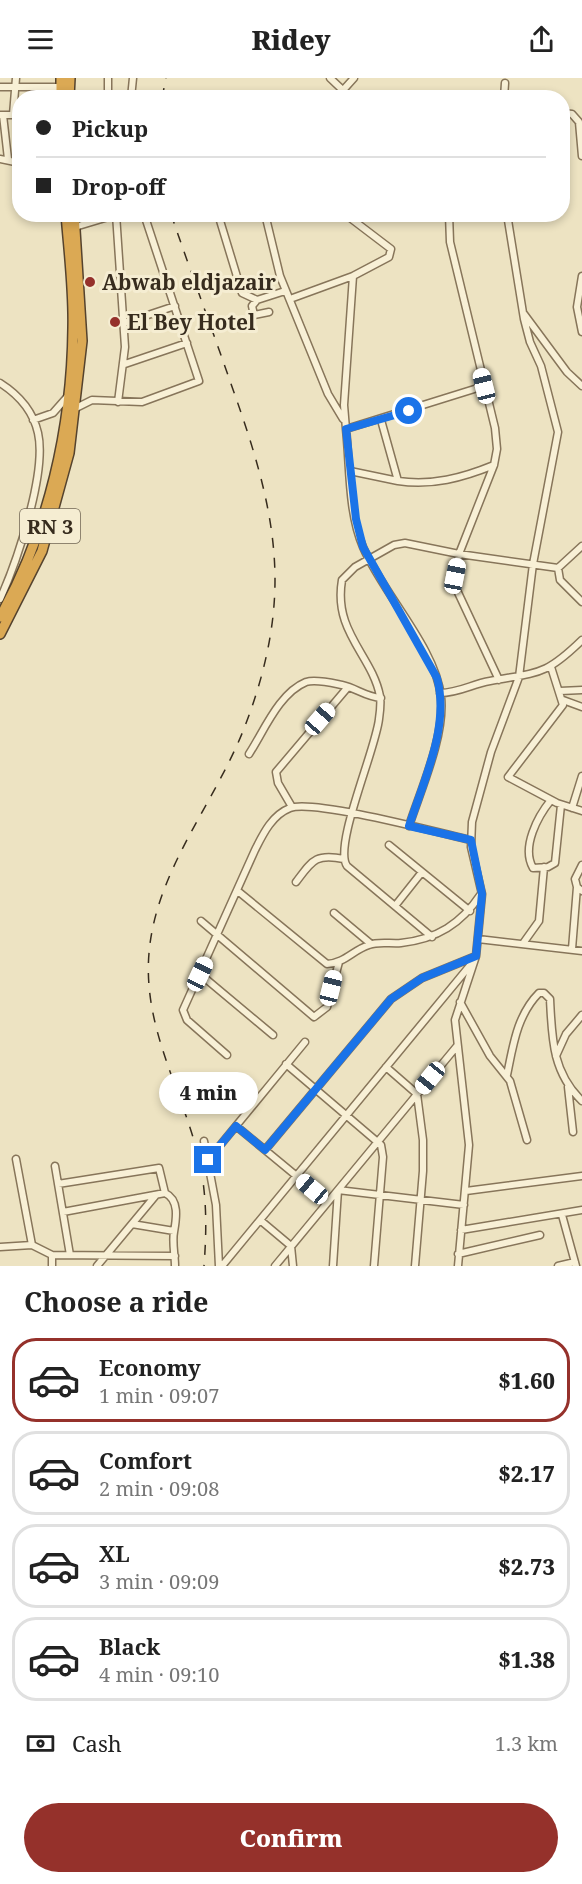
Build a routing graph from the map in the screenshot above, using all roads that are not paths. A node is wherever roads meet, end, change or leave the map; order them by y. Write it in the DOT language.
graph roads {
  1 [pos="16,78"];
  2 [pos="330,78"];
  3 [pos="354,78"];
  4 [pos="61,83"];
  5 [pos="505,83"];
  6 [pos="15,86"];
  7 [pos="0,87"];
  8 [pos="15,90"];
  9 [pos="342,90"];
  10 [pos="344,90"];
  11 [pos="505,90"];
  12 [pos="582,111"];
  13 [pos="2,115"];
  14 [pos="570,115"];
  15 [pos="576,117"];
  16 [pos="2,132"];
  17 [pos="582,156"];
  18 [pos="0,159"];
  19 [pos="8,159"];
  20 [pos="12,160"];
  21 [pos="67,222"];
  22 [pos="75,222"];
  23 [pos="92,222"];
  24 [pos="117,222"];
  25 [pos="147,222"];
  26 [pos="220,222"];
  27 [pos="267,222"];
  28 [pos="356,222"];
  29 [pos="449,222"];
  30 [pos="508,222"];
  31 [pos="75,227"];
  32 [pos="353,276"];
  33 [pos="582,276"];
  34 [pos="285,291"];
  35 [pos="290,299"];
  36 [pos="257,300"];
  37 [pos="175,306"];
  38 [pos="269,312"];
  39 [pos="522,312"];
  40 [pos="124,323"];
  41 [pos="582,332"];
  42 [pos="187,343"];
  43 [pos="124,364"];
  44 [pos="0,383"];
  45 [pos="484,386"];
  46 [pos="582,386"];
  47 [pos="68,395"];
  48 [pos="118,402"];
  49 [pos="76,408"];
  50 [pos="343,419"];
  51 [pos="33,420"];
  52 [pos="381,420"];
  53 [pos="346,429"];
  54 [pos="494,465"];
  55 [pos="350,471"];
  56 [pos="398,481"];
  57 [pos="582,546"];
  58 [pos="459,554"];
  59 [pos="369,559"];
  60 [pos="533,564"];
  61 [pos="558,568"];
  62 [pos="0,599"];
  63 [pos="582,602"];
  64 [pos="0,616"];
  65 [pos="0,634"];
  66 [pos="582,640"];
  67 [pos="551,667"];
  68 [pos="519,677"];
  69 [pos="499,680"];
  70 [pos="348,687"];
  71 [pos="582,690"];
  72 [pos="560,691"];
  73 [pos="440,693"];
  74 [pos="381,698"];
  75 [pos="563,700"];
  76 [pos="582,706"];
  77 [pos="249,754"];
  78 [pos="582,776"];
  79 [pos="551,800"];
  80 [pos="561,805"];
  81 [pos="292,807"];
  82 [pos="572,808"];
  83 [pos="582,811"];
  84 [pos="352,813"];
  85 [pos="409,826"];
  86 [pos="471,840"];
  87 [pos="389,845"];
  88 [pos="344,859"];
  89 [pos="582,865"];
  90 [pos="544,867"];
  91 [pos="422,872"];
  92 [pos="296,882"];
  93 [pos="579,889"];
  94 [pos="239,892"];
  95 [pos="482,894"];
  96 [pos="395,906"];
  97 [pos="470,911"];
  98 [pos="334,913"];
  99 [pos="201,921"];
  100 [pos="218,935"];
  101 [pos="432,937"];
  102 [pos="478,939"];
  103 [pos="524,942"];
  104 [pos="371,944"];
  105 [pos="572,949"];
  106 [pos="582,951"];
  107 [pos="476,958"];
  108 [pos="339,962"];
  109 [pos="200,974"];
  110 [pos="460,1002"];
  111 [pos="582,1015"];
  112 [pos="273,1035"];
  113 [pos="305,1042"];
  114 [pos="457,1046"];
  115 [pos="227,1055"];
  116 [pos="556,1056"];
  117 [pos="286,1064"];
  118 [pos="386,1067"];
  119 [pos="507,1075"];
  120 [pos="568,1087"];
  121 [pos="315,1089"];
  122 [pos="417,1094"];
  123 [pos="582,1101"];
  124 [pos="346,1114"];
  125 [pos="236,1126"];
  126 [pos="573,1132"];
  127 [pos="527,1140"];
  128 [pos="204,1141"];
  129 [pos="378,1141"];
  130 [pos="265,1150"];
  131 [pos="16,1159"];
  132 [pos="208,1160"];
  133 [pos="55,1166"];
  134 [pos="296,1176"];
  135 [pos="582,1176"];
  136 [pos="58,1184"];
  137 [pos="338,1190"];
  138 [pos="466,1191"];
  139 [pos="165,1193"];
  140 [pos="157,1195"];
  141 [pos="379,1195"];
  142 [pos="422,1200"];
  143 [pos="328,1202"];
  144 [pos="464,1205"];
  145 [pos="582,1210"];
  146 [pos="63,1212"];
  147 [pos="562,1215"];
  148 [pos="260,1220"];
  149 [pos="132,1224"];
  150 [pos="461,1230"];
  151 [pos="174,1231"];
  152 [pos="540,1235"];
  153 [pos="32,1245"];
  154 [pos="291,1246"];
  155 [pos="0,1247"];
  156 [pos="108,1254"];
  157 [pos="458,1254"];
  158 [pos="52,1255"];
  159 [pos="70,1255"];
  160 [pos="175,1256"];
  161 [pos="576,1264"];
  162 [pos="52,1266"];
  163 [pos="98,1266"];
  164 [pos="175,1266"];
  165 [pos="221,1266"];
  166 [pos="275,1266"];
  167 [pos="293,1266"];
  168 [pos="333,1266"];
  169 [pos="374,1266"];
  170 [pos="415,1266"];
  171 [pos="458,1266"];
  172 [pos="558,1266"];
  1 -- 6 [label="street"];
  2 -- 9 [label="street"];
  3 -- 10 [label="street"];
  4 -- 6 [label="street"];
  5 -- 11 [label="street"];
  6 -- 7 [label="street"];
  6 -- 8 [label="street"];
  12 -- 15 [label="street"];
  13 -- 16 [label="street"];
  14 -- 15 [label="street"];
  15 -- 17 [label="street"];
  16 -- 19 [label="street"];
  18 -- 19 [label="street"];
  19 -- 20 [label="street"];
  21 -- 47 [label="highway, RN 3"];
  22 -- 31 [label="highway, RN 3"];
  23 -- 31 [label="street"];
  24 -- 40 [label="street"];
  25 -- 37 [label="street"];
  26 -- 36 [label="street"];
  27 -- 34 [label="street"];
  28 -- 32 [label="street"];
  29 -- 45 [label="street"];
  30 -- 39 [label="street"];
  31 -- 49 [label="highway, RN 3"];
  32 -- 35 [label="street"];
  32 -- 50 [label="street"];
  33 -- 41 [label="street"];
  34 -- 35 [label="street"];
  34 -- 36 [label="street"];
  35 -- 50 [label="street"];
  36 -- 38 [label="street"];
  37 -- 40 [label="street"];
  37 -- 42 [label="street"];
  39 -- 46 [label="street"];
  39 -- 60 [label="street"];
  40 -- 43 [label="street"];
  42 -- 43 [label="street"];
  42 -- 48 [label="street"];
  43 -- 48 [label="street"];
  44 -- 51 [label="street"];
  45 -- 52 [label="street"];
  45 -- 54 [label="street"];
  47 -- 51 [label="street"];
  47 -- 64 [label="highway, RN 3"];
  48 -- 49 [label="street"];
  49 -- 65 [label="highway, RN 3"];
  50 -- 53 [label="street"];
  51 -- 62 [label="street"];
  52 -- 53 [label="street"];
  52 -- 56 [label="street"];
  53 -- 55 [label="street"];
  54 -- 56 [label="street"];
  54 -- 58 [label="street"];
  55 -- 56 [label="street"];
  55 -- 59 [label="street"];
  57 -- 61 [label="street"];
  58 -- 59 [label="street"];
  58 -- 60 [label="street"];
  58 -- 69 [label="street"];
  59 -- 73 [label="street"];
  59 -- 74 [label="street"];
  60 -- 61 [label="street"];
  60 -- 68 [label="street"];
  61 -- 63 [label="street"];
  66 -- 67 [label="street"];
  67 -- 68 [label="street"];
  67 -- 72 [label="street"];
  68 -- 69 [label="street"];
  68 -- 86 [label="street"];
  69 -- 73 [label="street"];
  70 -- 74 [label="street"];
  70 -- 77 [label="street"];
  70 -- 81 [label="street"];
  71 -- 72 [label="street"];
  72 -- 75 [label="street"];
  73 -- 85 [label="street"];
  74 -- 84 [label="street"];
  75 -- 76 [label="street"];
  75 -- 79 [label="street"];
  78 -- 82 [label="street"];
  79 -- 80 [label="street"];
  79 -- 90 [label="street"];
  80 -- 82 [label="street"];
  80 -- 90 [label="street"];
  81 -- 84 [label="street"];
  81 -- 94 [label="street"];
  82 -- 83 [label="street"];
  84 -- 85 [label="street"];
  84 -- 88 [label="street"];
  85 -- 86 [label="street"];
  86 -- 95 [label="street"];
  87 -- 91 [label="street"];
  88 -- 92 [label="street"];
  88 -- 96 [label="street"];
  89 -- 93 [label="street"];
  90 -- 103 [label="street"];
  91 -- 96 [label="street"];
  91 -- 97 [label="street"];
  93 -- 105 [label="street"];
  94 -- 100 [label="street"];
  94 -- 108 [label="street"];
  95 -- 97 [label="street"];
  95 -- 102 [label="street"];
  96 -- 101 [label="street"];
  97 -- 101 [label="street"];
  98 -- 104 [label="street"];
  99 -- 100 [label="street"];
  100 -- 108 [label="street"];
  100 -- 109 [label="street"];
  101 -- 104 [label="street"];
  102 -- 103 [label="street"];
  102 -- 107 [label="street"];
  103 -- 105 [label="street"];
  104 -- 108 [label="street"];
  105 -- 106 [label="street"];
  107 -- 110 [label="street"];
  107 -- 118 [label="street"];
  107 -- 121 [label="street"];
  109 -- 112 [label="street"];
  109 -- 115 [label="street"];
  110 -- 114 [label="street"];
  110 -- 119 [label="street"];
  111 -- 116 [label="street"];
  113 -- 117 [label="street"];
  114 -- 122 [label="street"];
  114 -- 138 [label="street"];
  116 -- 119 [label="street"];
  116 -- 120 [label="street"];
  117 -- 121 [label="street"];
  117 -- 125 [label="street"];
  118 -- 122 [label="street"];
  118 -- 124 [label="street"];
  119 -- 127 [label="street"];
  120 -- 123 [label="street"];
  120 -- 126 [label="street"];
  121 -- 124 [label="street"];
  121 -- 130 [label="street"];
  122 -- 129 [label="street"];
  122 -- 142 [label="street"];
  124 -- 129 [label="street"];
  124 -- 134 [label="street"];
  125 -- 130 [label="street"];
  125 -- 132 [label="street"];
  128 -- 132 [label="street"];
  129 -- 137 [label="street"];
  129 -- 141 [label="street"];
  130 -- 134 [label="street"];
  131 -- 153 [label="street"];
  132 -- 165 [label="street"];
  133 -- 136 [label="street"];
  134 -- 143 [label="street"];
  134 -- 148 [label="street"];
  135 -- 138 [label="street"];
  136 -- 139 [label="street"];
  136 -- 146 [label="street"];
  137 -- 141 [label="street"];
  137 -- 143 [label="street"];
  137 -- 168 [label="street"];
  138 -- 144 [label="street"];
  139 -- 140 [label="street"];
  139 -- 151 [label="street"];
  140 -- 146 [label="street"];
  140 -- 149 [label="street"];
  141 -- 142 [label="street"];
  141 -- 169 [label="street"];
  142 -- 144 [label="street"];
  142 -- 170 [label="street"];
  143 -- 154 [label="street"];
  144 -- 150 [label="street"];
  145 -- 147 [label="street"];
  146 -- 159 [label="street"];
  147 -- 150 [label="street"];
  147 -- 161 [label="street"];
  148 -- 154 [label="street"];
  148 -- 165 [label="street"];
  149 -- 151 [label="street"];
  149 -- 156 [label="street"];
  150 -- 157 [label="street"];
  151 -- 160 [label="street"];
  152 -- 157 [label="street"];
  153 -- 155 [label="street"];
  153 -- 158 [label="street"];
  154 -- 166 [label="street"];
  154 -- 167 [label="street"];
  156 -- 159 [label="street"];
  156 -- 160 [label="street"];
  156 -- 163 [label="street"];
  157 -- 171 [label="street"];
  158 -- 159 [label="street"];
  158 -- 162 [label="street"];
  160 -- 164 [label="street"];
  161 -- 172 [label="street"];
}
